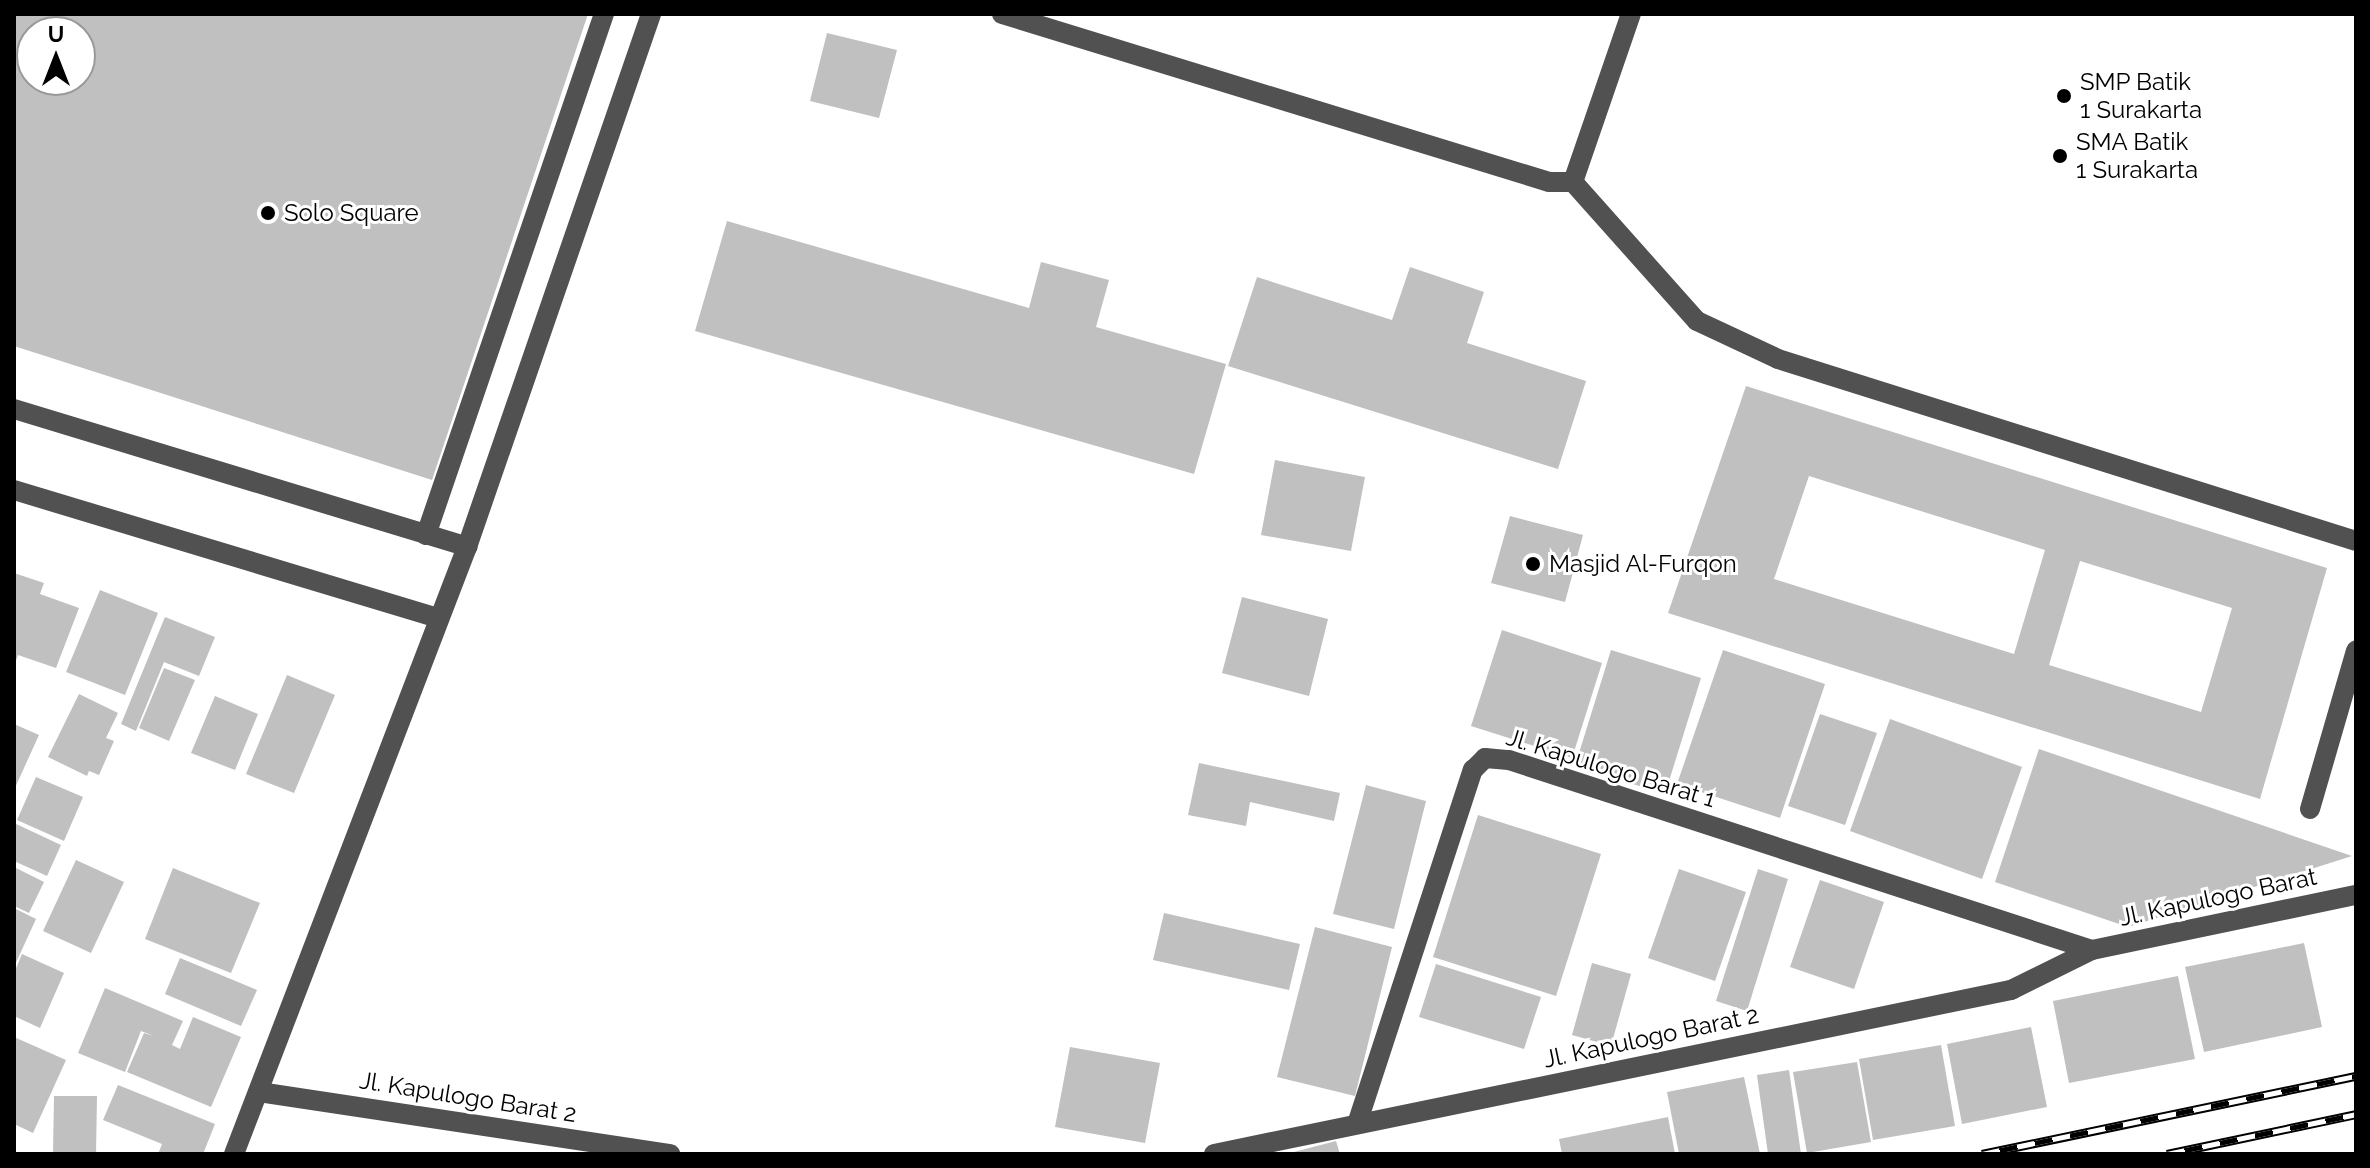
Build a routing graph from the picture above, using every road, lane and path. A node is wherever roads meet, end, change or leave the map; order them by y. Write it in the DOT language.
graph roads {
  1 [pos="604,14"];
  2 [pos="651,14"];
  3 [pos="1002,14"];
  4 [pos="1631,14"];
  5 [pos="1573,182"];
  6 [pos="14,409"];
  7 [pos="14,490"];
  8 [pos="426,535"];
  9 [pos="2356,541"];
  10 [pos="467,547"];
  11 [pos="437,618"];
  12 [pos="2356,651"];
  13 [pos="2310,809"];
  14 [pos="2356,895"];
  15 [pos="2092,950"];
  16 [pos="259,1092"];
  17 [pos="1357,1124"];
  18 [pos="234,1154"];
  19 [pos="670,1154"];
  20 [pos="1214,1154"];
  1 -- 8 [label="street"];
  2 -- 10 [label="street"];
  3 -- 5 [label="street"];
  4 -- 5 [label="street"];
  5 -- 9 [label="street"];
  6 -- 8 [label="street"];
  7 -- 11 [label="street"];
  8 -- 10 [label="street"];
  10 -- 11 [label="street"];
  11 -- 16 [label="street"];
  12 -- 13 [label="street"];
  14 -- 15 [label="street, Jl. Kapulogo Barat"];
  15 -- 17 [label="street, Jl. Kapulogo Barat 2"];
  15 -- 17 [label="street, Jl. Kapulogo Barat 1"];
  16 -- 18 [label="street"];
  16 -- 19 [label="street, Jl. Kapulogo Barat 2"];
  17 -- 20 [label="street, Jl. Kapulogo Barat 2"];
}
